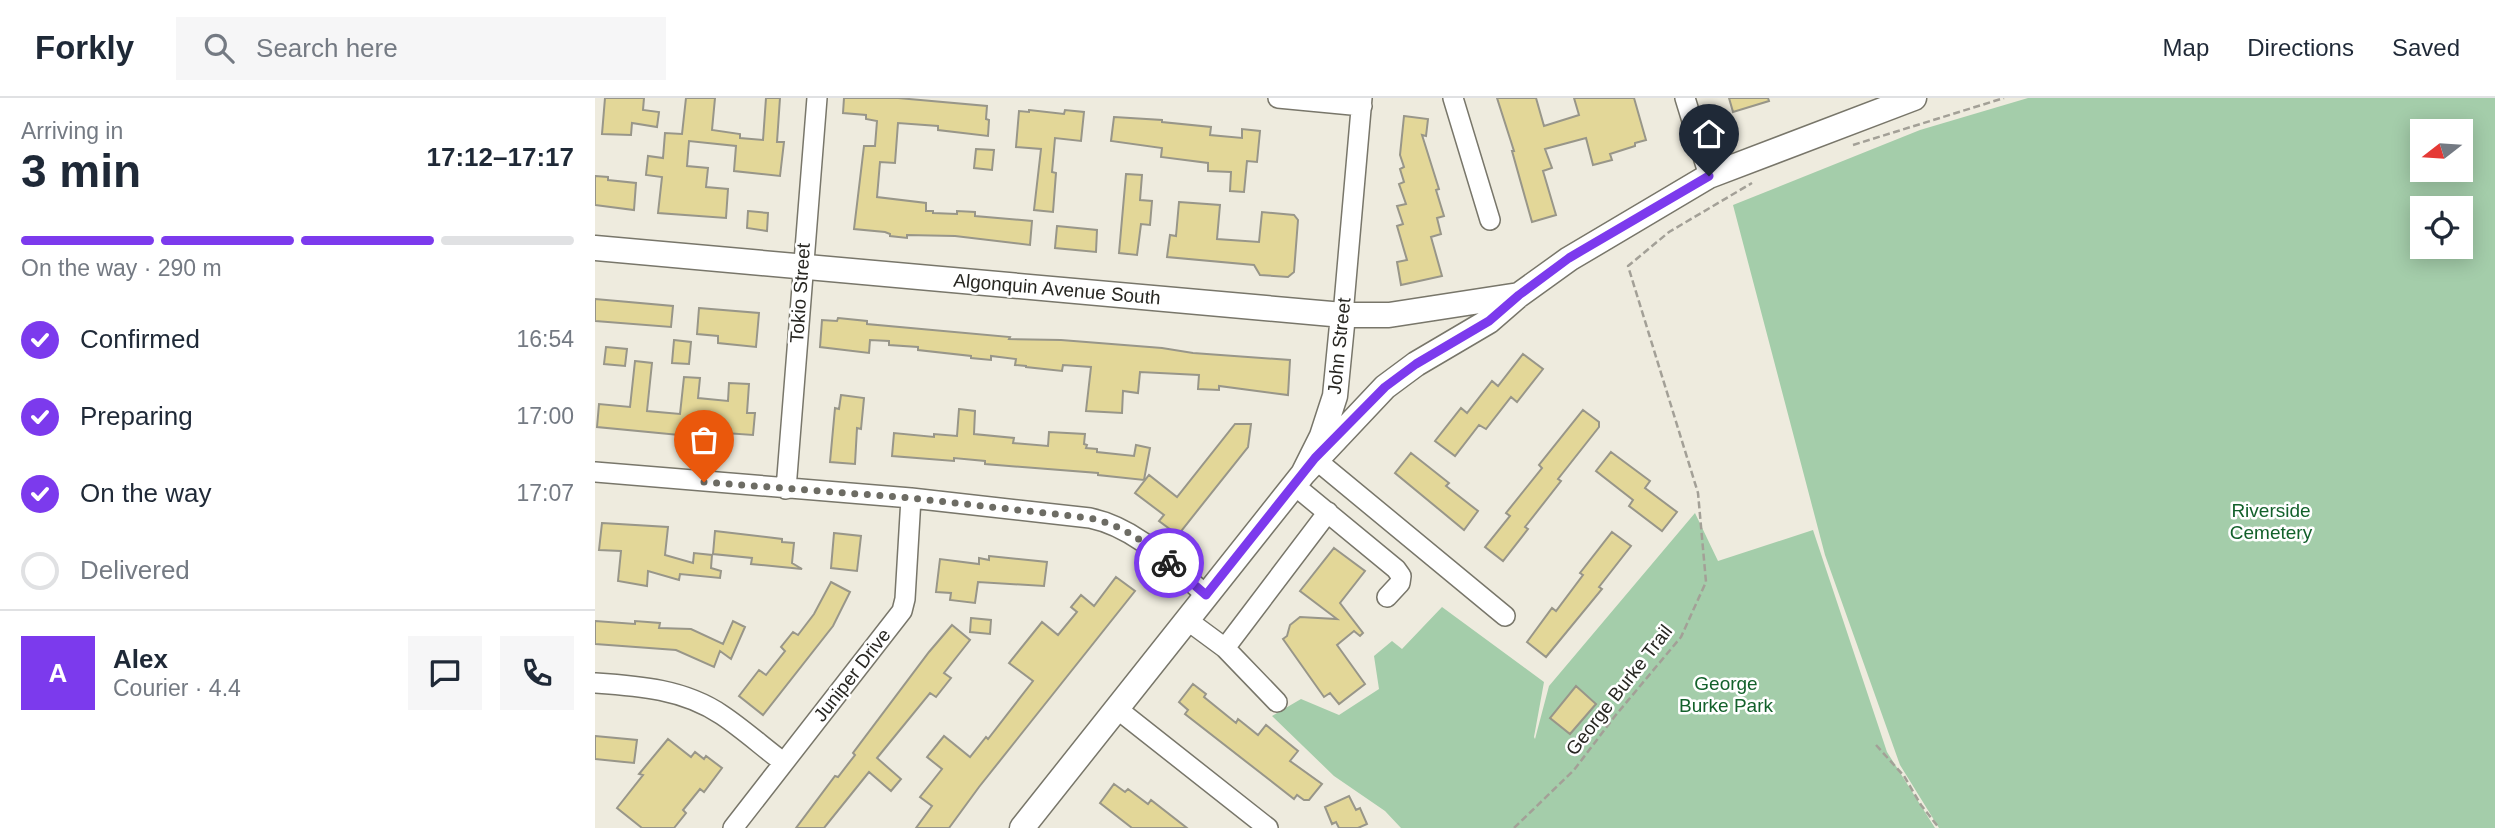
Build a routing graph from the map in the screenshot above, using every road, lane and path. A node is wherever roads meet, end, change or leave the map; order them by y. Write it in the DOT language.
graph roads {
  1 [pos="817,98"];
  2 [pos="1278,98"];
  3 [pos="1453,98"];
  4 [pos="1685,98"];
  5 [pos="1914,98"];
  6 [pos="2004,98"];
  7 [pos="1362,102"];
  8 [pos="1848,146"];
  9 [pos="1709,176"];
  10 [pos="1761,178"];
  11 [pos="1490,220"];
  12 [pos="595,248"];
  13 [pos="802,267"];
  14 [pos="1519,295"];
  15 [pos="1343,314"];
  16 [pos="595,472"];
  17 [pos="1304,472"];
  18 [pos="786,489"];
  19 [pos="911,498"];
  20 [pos="1328,512"];
  21 [pos="1206,595"];
  22 [pos="1387,597"];
  23 [pos="1505,616"];
  24 [pos="1187,620"];
  25 [pos="1225,648"];
  26 [pos="595,682"];
  27 [pos="1277,702"];
  28 [pos="1117,708"];
  29 [pos="1876,744"];
  30 [pos="783,762"];
  31 [pos="733,828"];
  32 [pos="1022,828"];
  33 [pos="1268,828"];
  34 [pos="1514,828"];
  35 [pos="1939,828"];
  1 -- 13 [label="street, Tokio Street"];
  2 -- 7 [label="street"];
  3 -- 11 [label="street"];
  4 -- 9 [label="street"];
  5 -- 9 [label="main road"];
  6 -- 8 [label="path"];
  7 -- 15 [label="street, John Street"];
  9 -- 14 [label="main road"];
  10 -- 34 [label="path, George Burke Trail"];
  12 -- 13 [label="main road, Algonquin Avenue South"];
  13 -- 15 [label="main road, Algonquin Avenue South"];
  13 -- 18 [label="street, Tokio Street"];
  14 -- 15 [label="main road, Algonquin Avenue South"];
  14 -- 17 [label="main road"];
  15 -- 17 [label="main road, John Street"];
  16 -- 18 [label="street"];
  17 -- 20 [label="street"];
  17 -- 21 [label="main road, John Street"];
  17 -- 23 [label="street"];
  18 -- 19 [label="street"];
  19 -- 21 [label="street"];
  19 -- 30 [label="street, Juniper Drive"];
  20 -- 22 [label="street"];
  20 -- 25 [label="street"];
  21 -- 24 [label="main road, John Street"];
  24 -- 25 [label="street"];
  24 -- 28 [label="main road, John Street"];
  25 -- 27 [label="street"];
  26 -- 30 [label="street"];
  28 -- 32 [label="main road, John Street"];
  28 -- 33 [label="street"];
  29 -- 35 [label="path"];
  30 -- 31 [label="street, Juniper Drive"];
}
